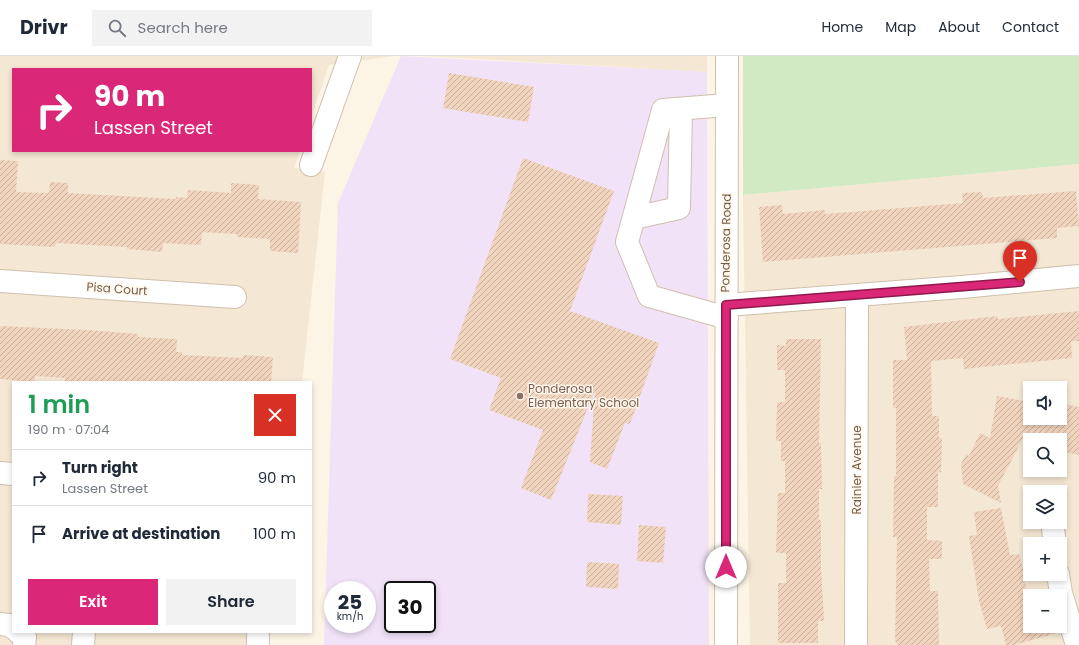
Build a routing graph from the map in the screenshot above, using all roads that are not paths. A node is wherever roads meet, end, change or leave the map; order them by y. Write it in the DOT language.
graph roads {
  1 [pos="350,56"];
  2 [pos="727,56"];
  3 [pos="727,105"];
  4 [pos="681,109"];
  5 [pos="311,165"];
  6 [pos="634,218"];
  7 [pos="1079,276"];
  8 [pos="0,281"];
  9 [pos="857,296"];
  10 [pos="235,297"];
  11 [pos="726,312"];
  12 [pos="0,473"];
  13 [pos="12,474"];
  14 [pos="1059,581"];
  15 [pos="0,624"];
  16 [pos="12,627"];
  17 [pos="19,633"];
  18 [pos="84,633"];
  19 [pos="258,633"];
  20 [pos="24,645"];
  21 [pos="83,645"];
  22 [pos="258,645"];
  23 [pos="726,645"];
  24 [pos="856,645"];
  25 [pos="1077,645"];
  1 -- 5 [label="street"];
  2 -- 3 [label="street, Ponderosa Road"];
  3 -- 4 [label="street"];
  3 -- 11 [label="street, Ponderosa Road"];
  4 -- 6 [label="street"];
  4 -- 6 [label="street"];
  6 -- 11 [label="street"];
  7 -- 9 [label="street"];
  8 -- 10 [label="street, Pisa Court"];
  9 -- 11 [label="street"];
  9 -- 24 [label="street, Rainier Avenue"];
  11 -- 23 [label="street, Ponderosa Road"];
  12 -- 13 [label="street"];
  14 -- 25 [label="street"];
  15 -- 16 [label="street"];
  17 -- 20 [label="street"];
  18 -- 21 [label="street"];
  19 -- 22 [label="street"];
}
